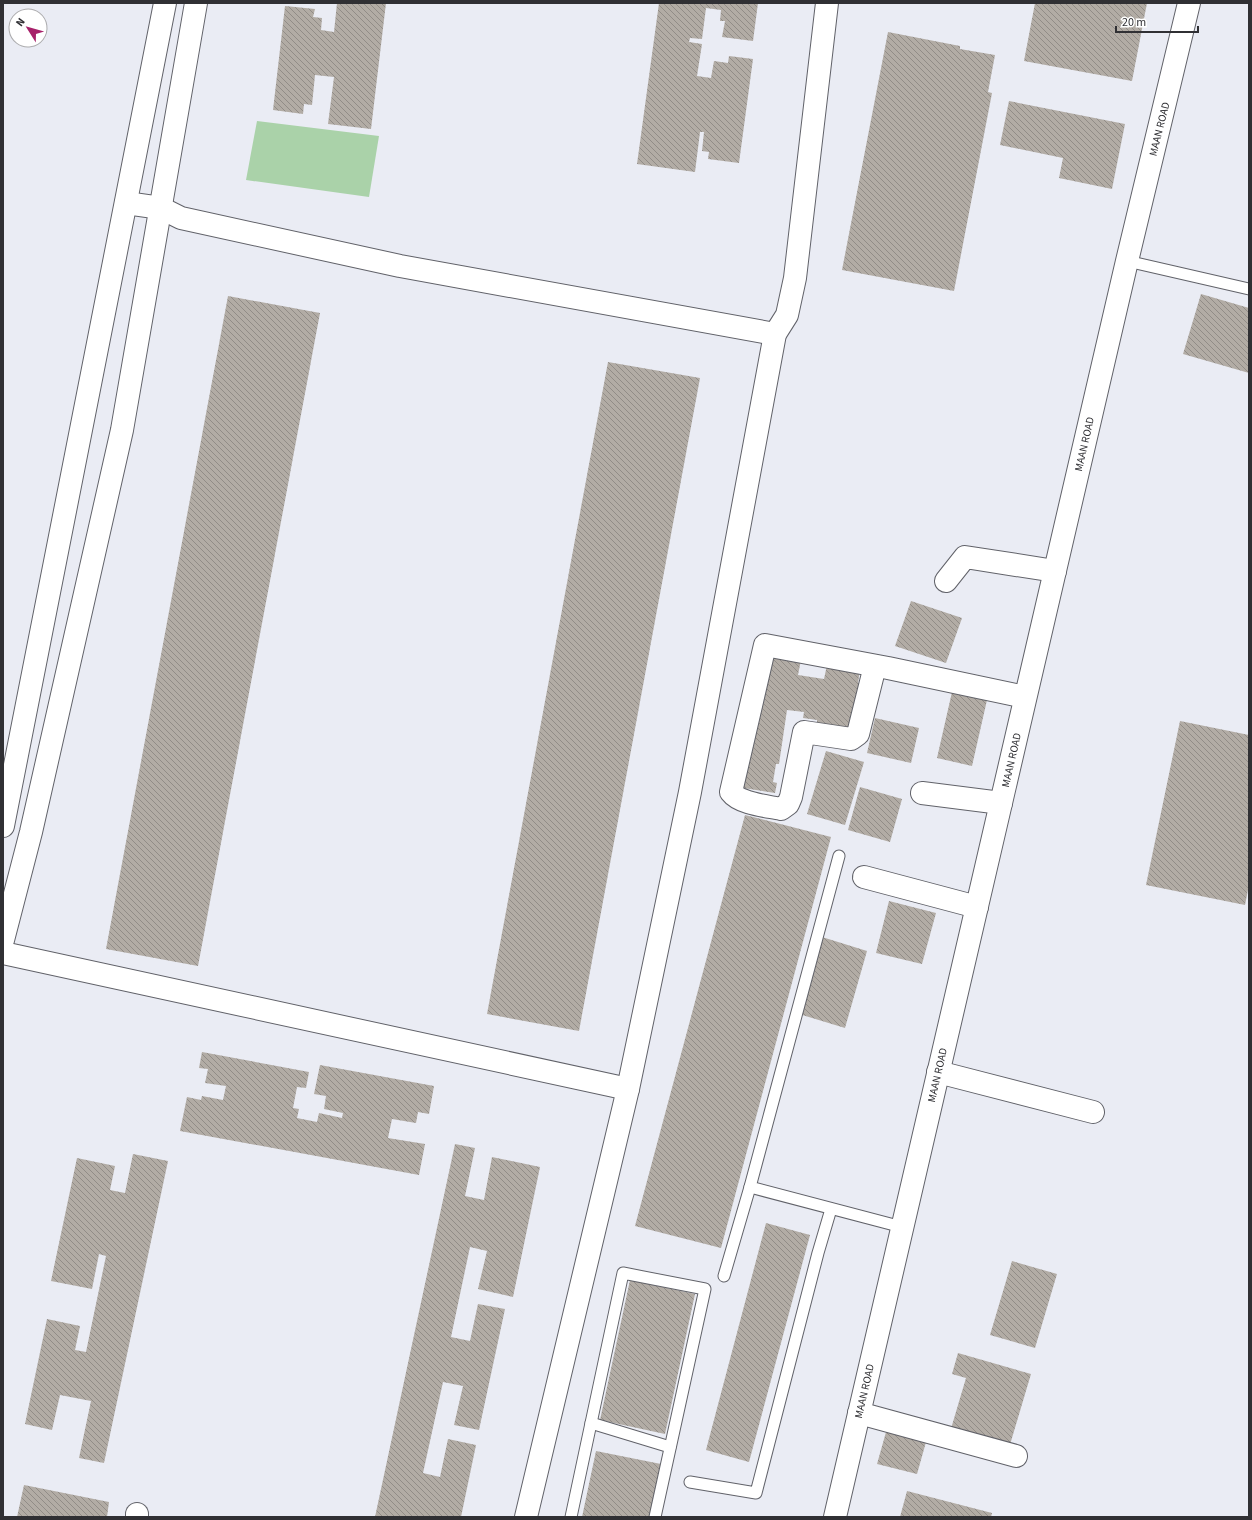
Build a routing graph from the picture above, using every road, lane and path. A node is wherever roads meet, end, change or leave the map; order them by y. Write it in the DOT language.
graph roads {
  1 [pos="165,3"];
  2 [pos="196,3"];
  3 [pos="827,3"];
  4 [pos="1189,3"];
  5 [pos="126,203"];
  6 [pos="161,208"];
  7 [pos="1127,261"];
  8 [pos="1249,289"];
  9 [pos="775,334"];
  10 [pos="1055,571"];
  11 [pos="946,581"];
  12 [pos="874,666"];
  13 [pos="1025,697"];
  14 [pos="922,793"];
  15 [pos="1001,803"];
  16 [pos="3,826"];
  17 [pos="839,856"];
  18 [pos="864,877"];
  19 [pos="976,907"];
  20 [pos="3,940"];
  21 [pos="3,953"];
  22 [pos="938,1072"];
  23 [pos="628,1088"];
  24 [pos="1093,1112"];
  25 [pos="750,1187"];
  26 [pos="831,1209"];
  27 [pos="902,1227"];
  28 [pos="724,1276"];
  29 [pos="859,1413"];
  30 [pos="591,1423"];
  31 [pos="670,1447"];
  32 [pos="1016,1456"];
  33 [pos="690,1482"];
  34 [pos="526,1517"];
  35 [pos="571,1517"];
  36 [pos="655,1517"];
  37 [pos="835,1517"];
  1 -- 5 [label="street"];
  2 -- 6 [label="street"];
  3 -- 9 [label="street"];
  4 -- 7 [label="street, MAAN ROAD"];
  5 -- 6 [label="street"];
  5 -- 16 [label="street"];
  6 -- 9 [label="street"];
  6 -- 20 [label="street"];
  7 -- 8 [label="lane"];
  7 -- 10 [label="street, MAAN ROAD"];
  9 -- 23 [label="street"];
  10 -- 11 [label="street"];
  10 -- 13 [label="street, MAAN ROAD"];
  12 -- 12 [label="street"];
  12 -- 13 [label="street"];
  13 -- 15 [label="street, MAAN ROAD"];
  14 -- 15 [label="street"];
  15 -- 19 [label="street, MAAN ROAD"];
  17 -- 25 [label="lane"];
  18 -- 19 [label="street"];
  19 -- 22 [label="street, MAAN ROAD"];
  21 -- 23 [label="street"];
  22 -- 24 [label="street"];
  22 -- 27 [label="street, MAAN ROAD"];
  23 -- 34 [label="street"];
  25 -- 26 [label="lane"];
  25 -- 28 [label="lane"];
  26 -- 27 [label="lane"];
  26 -- 33 [label="lane"];
  27 -- 29 [label="street, MAAN ROAD"];
  29 -- 32 [label="street"];
  29 -- 37 [label="street, MAAN ROAD"];
  30 -- 31 [label="lane"];
  30 -- 31 [label="lane"];
  30 -- 35 [label="lane"];
  31 -- 36 [label="lane"];
}
